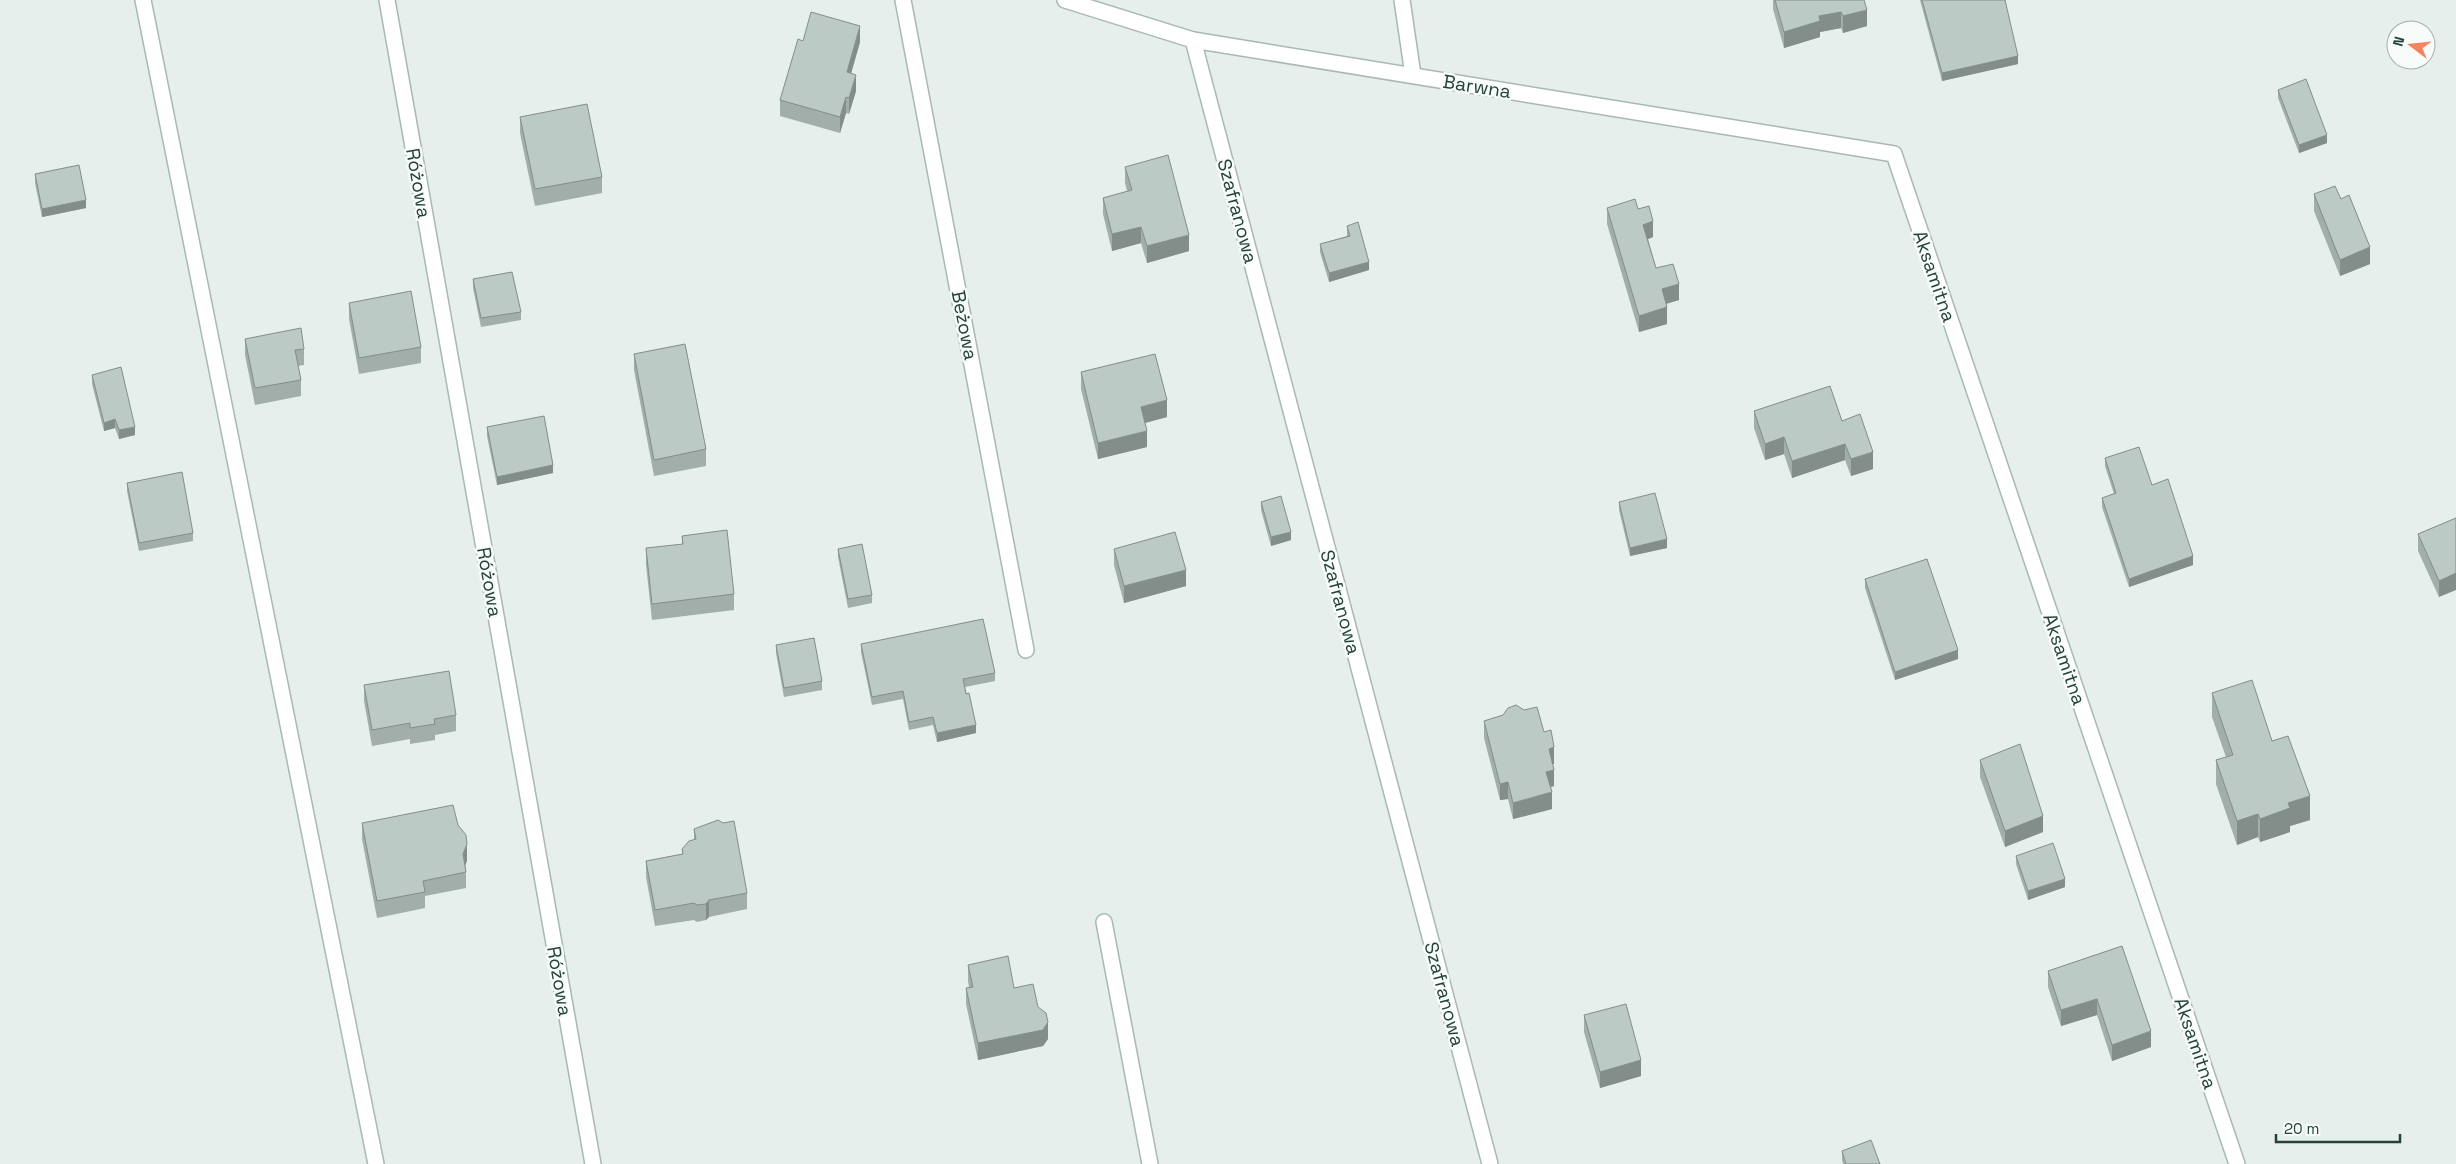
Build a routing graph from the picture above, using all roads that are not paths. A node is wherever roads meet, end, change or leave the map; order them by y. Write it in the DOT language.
graph roads {
  1 [pos="143,0"];
  2 [pos="387,0"];
  3 [pos="903,0"];
  4 [pos="1065,0"];
  5 [pos="1402,0"];
  6 [pos="1193,40"];
  7 [pos="1413,75"];
  8 [pos="1894,154"];
  9 [pos="1026,650"];
  10 [pos="1104,922"];
  11 [pos="376,1164"];
  12 [pos="592,1164"];
  13 [pos="1150,1164"];
  14 [pos="1490,1164"];
  15 [pos="2237,1164"];
  1 -- 11 [label="street"];
  2 -- 12 [label="street, Różowa"];
  3 -- 9 [label="street, Beżowa"];
  4 -- 6 [label="street, Barwna"];
  5 -- 7 [label="street"];
  6 -- 7 [label="street, Barwna"];
  6 -- 14 [label="street, Szafranowa"];
  7 -- 8 [label="street, Barwna"];
  8 -- 15 [label="street, Aksamitna"];
  10 -- 13 [label="street"];
}
